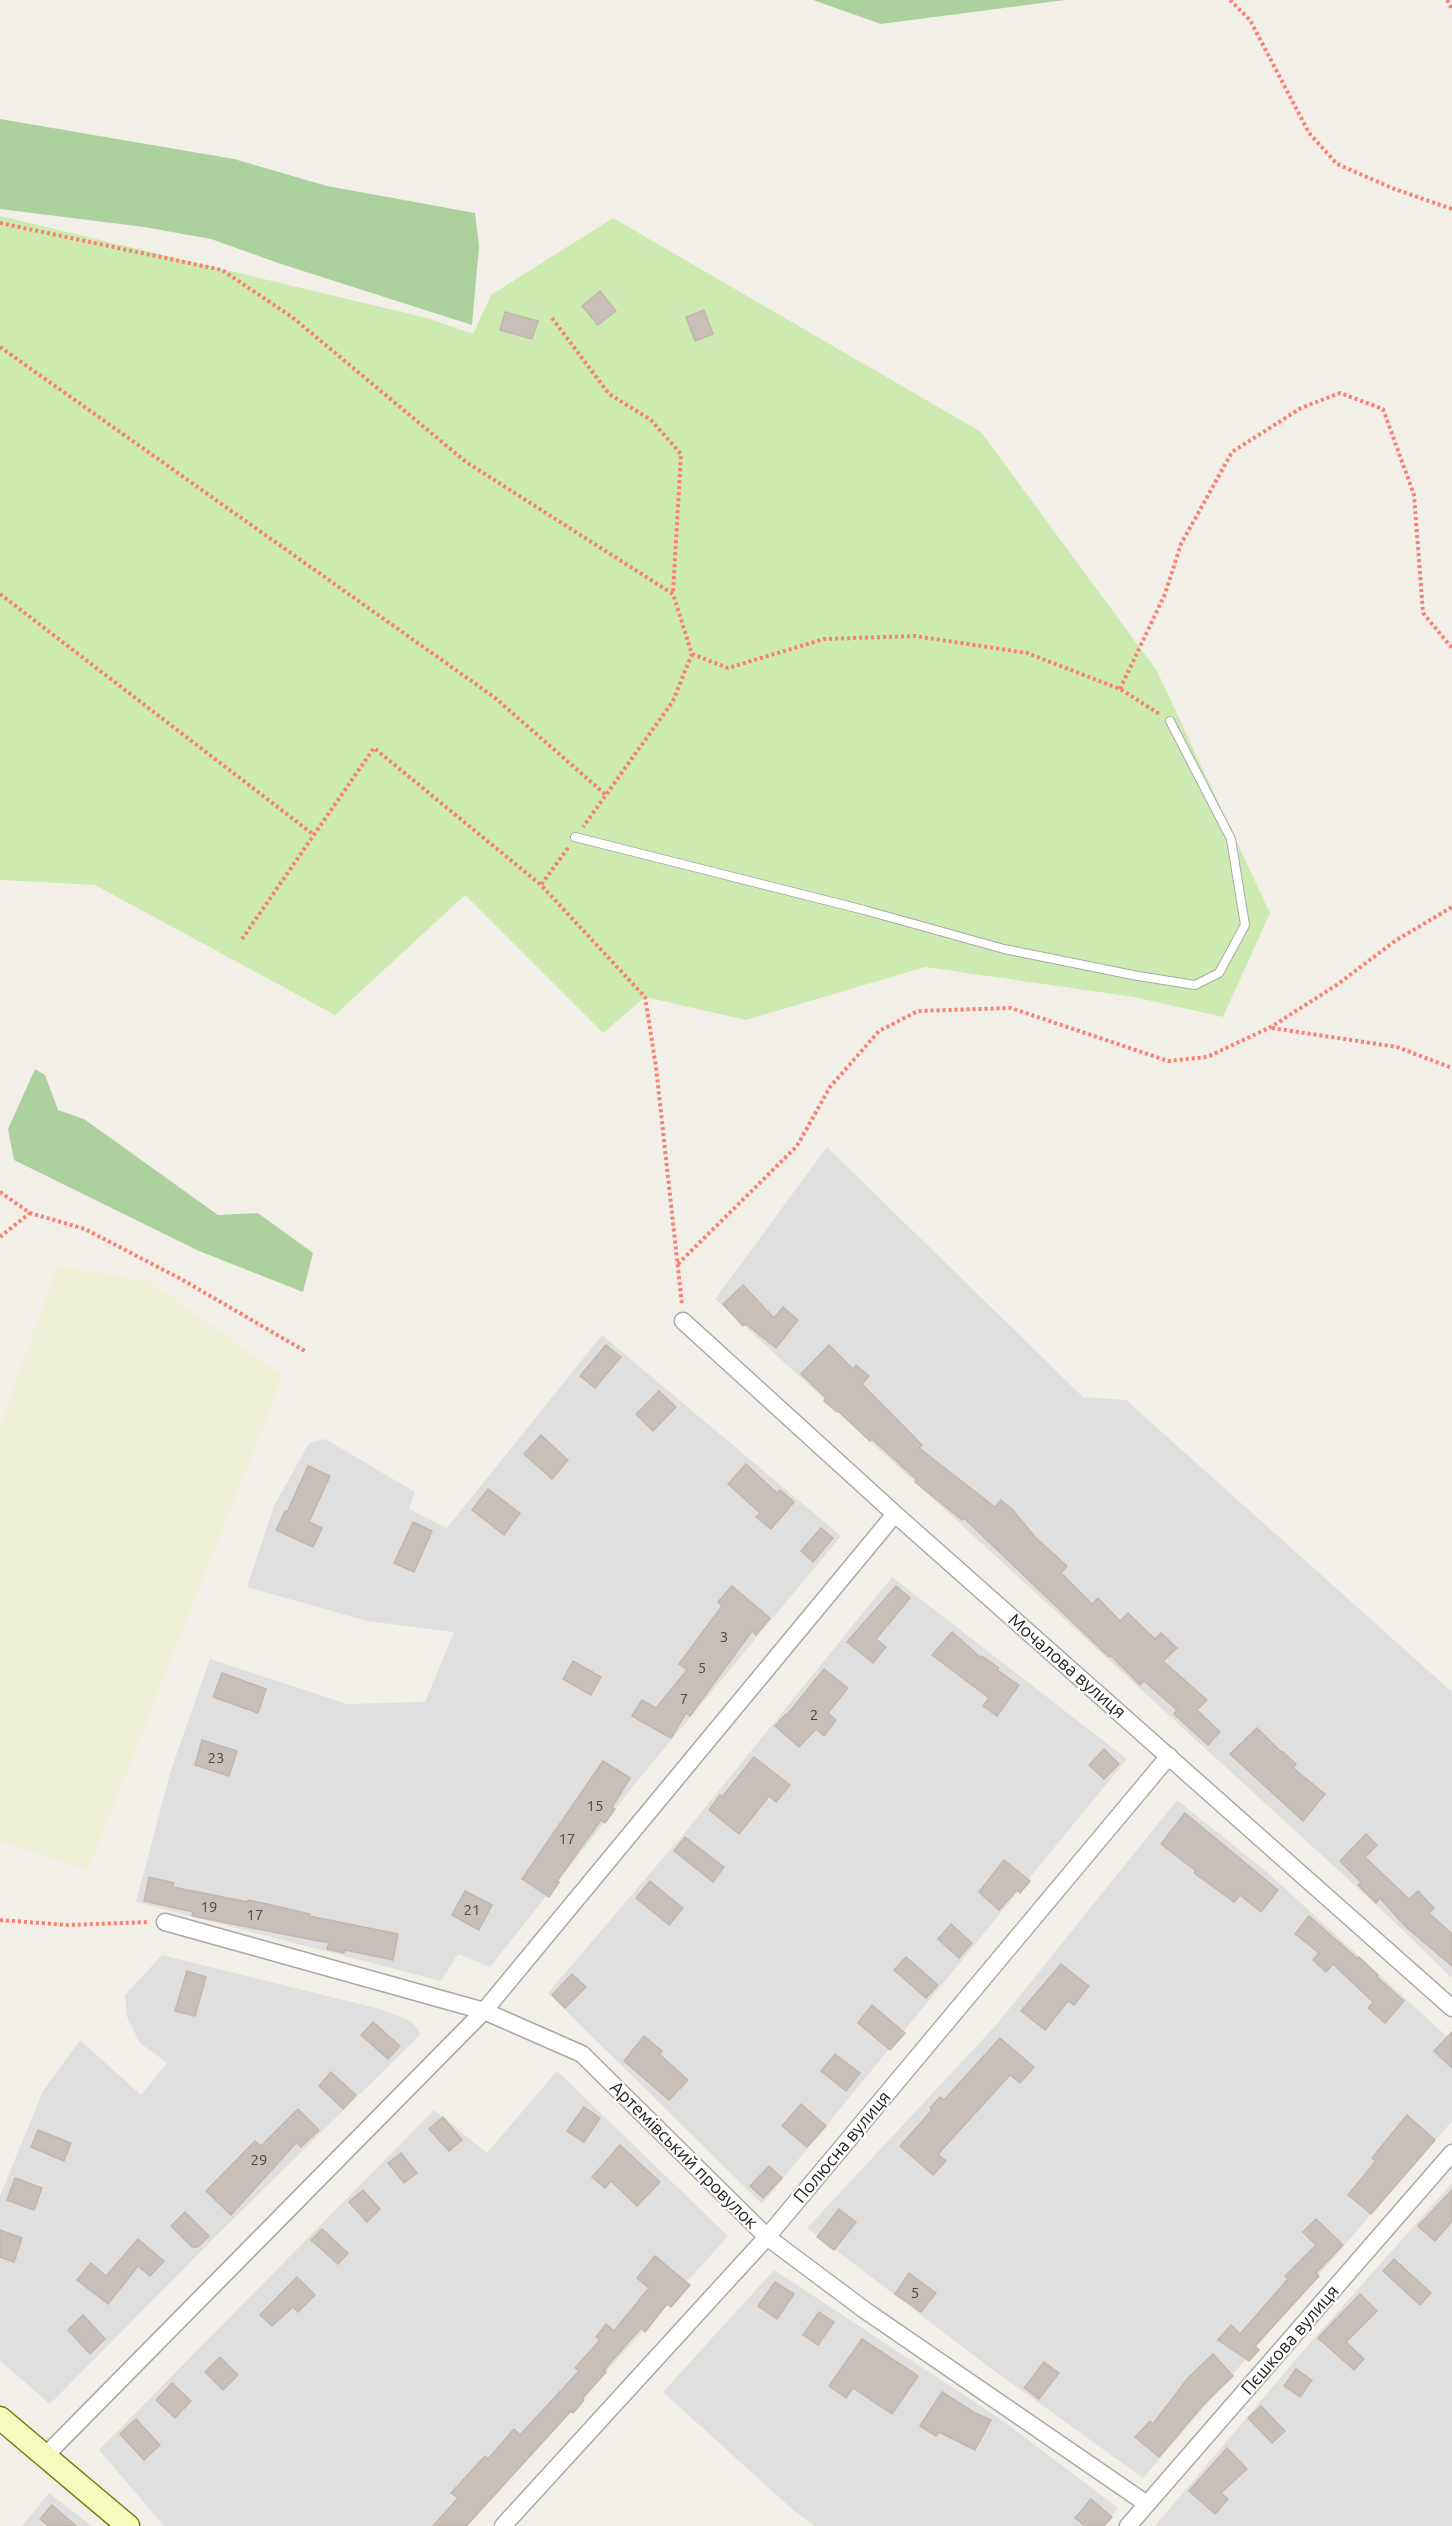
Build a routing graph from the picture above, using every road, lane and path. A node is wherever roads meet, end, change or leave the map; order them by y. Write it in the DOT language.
graph roads {
  1 [pos="1230,0"];
  2 [pos="1448,0"];
  3 [pos="1452,9"];
  4 [pos="1452,209"];
  5 [pos="0,223"];
  6 [pos="552,318"];
  7 [pos="0,346"];
  8 [pos="0,594"];
  9 [pos="673,594"];
  10 [pos="1452,648"];
  11 [pos="692,654"];
  12 [pos="1120,689"];
  13 [pos="1170,721"];
  14 [pos="606,795"];
  15 [pos="314,835"];
  16 [pos="575,837"];
  17 [pos="542,885"];
  18 [pos="1452,907"];
  19 [pos="242,939"];
  20 [pos="1271,1027"];
  21 [pos="1452,1068"];
  22 [pos="0,1192"];
  23 [pos="30,1213"];
  24 [pos="0,1237"];
  25 [pos="677,1264"];
  26 [pos="683,1321"];
  27 [pos="305,1351"];
  28 [pos="895,1514"];
  29 [pos="1169,1756"];
  30 [pos="0,1920"];
  31 [pos="165,1922"];
  32 [pos="1452,2008"];
  33 [pos="484,2011"];
  34 [pos="1452,2153"];
  35 [pos="767,2237"];
  36 [pos="0,2418"];
  37 [pos="44,2457"];
  38 [pos="1147,2504"];
  39 [pos="128,2526"];
  40 [pos="503,2526"];
  41 [pos="1128,2526"];
  1 -- 4 [label="path"];
  2 -- 3 [label="path"];
  5 -- 9 [label="path"];
  6 -- 9 [label="path"];
  7 -- 14 [label="path"];
  8 -- 15 [label="path"];
  9 -- 11 [label="path"];
  10 -- 12 [label="path"];
  11 -- 12 [label="path"];
  11 -- 14 [label="path"];
  12 -- 13 [label="path"];
  13 -- 16 [label="lane"];
  14 -- 16 [label="path"];
  15 -- 17 [label="path"];
  15 -- 19 [label="path"];
  16 -- 17 [label="path"];
  17 -- 25 [label="path"];
  18 -- 20 [label="path"];
  20 -- 21 [label="path"];
  20 -- 25 [label="path"];
  22 -- 23 [label="path"];
  23 -- 24 [label="path"];
  23 -- 27 [label="path"];
  25 -- 26 [label="path"];
  26 -- 28 [label="street, Мочалова вулиця"];
  28 -- 29 [label="street, Мочалова вулиця"];
  28 -- 33 [label="street"];
  29 -- 32 [label="street, Мочалова вулиця"];
  29 -- 35 [label="street, Полюсна вулиця"];
  30 -- 31 [label="path"];
  31 -- 33 [label="street, Артемівський провулок"];
  33 -- 35 [label="street, Артемівський провулок"];
  33 -- 37 [label="street"];
  34 -- 38 [label="street, Пєшкова вулиця"];
  35 -- 38 [label="street, Артемівський провулок"];
  35 -- 40 [label="street, Полюсна вулиця"];
  36 -- 37 [label="street"];
  37 -- 39 [label="street"];
  38 -- 41 [label="street, Пєшкова вулиця"];
}
